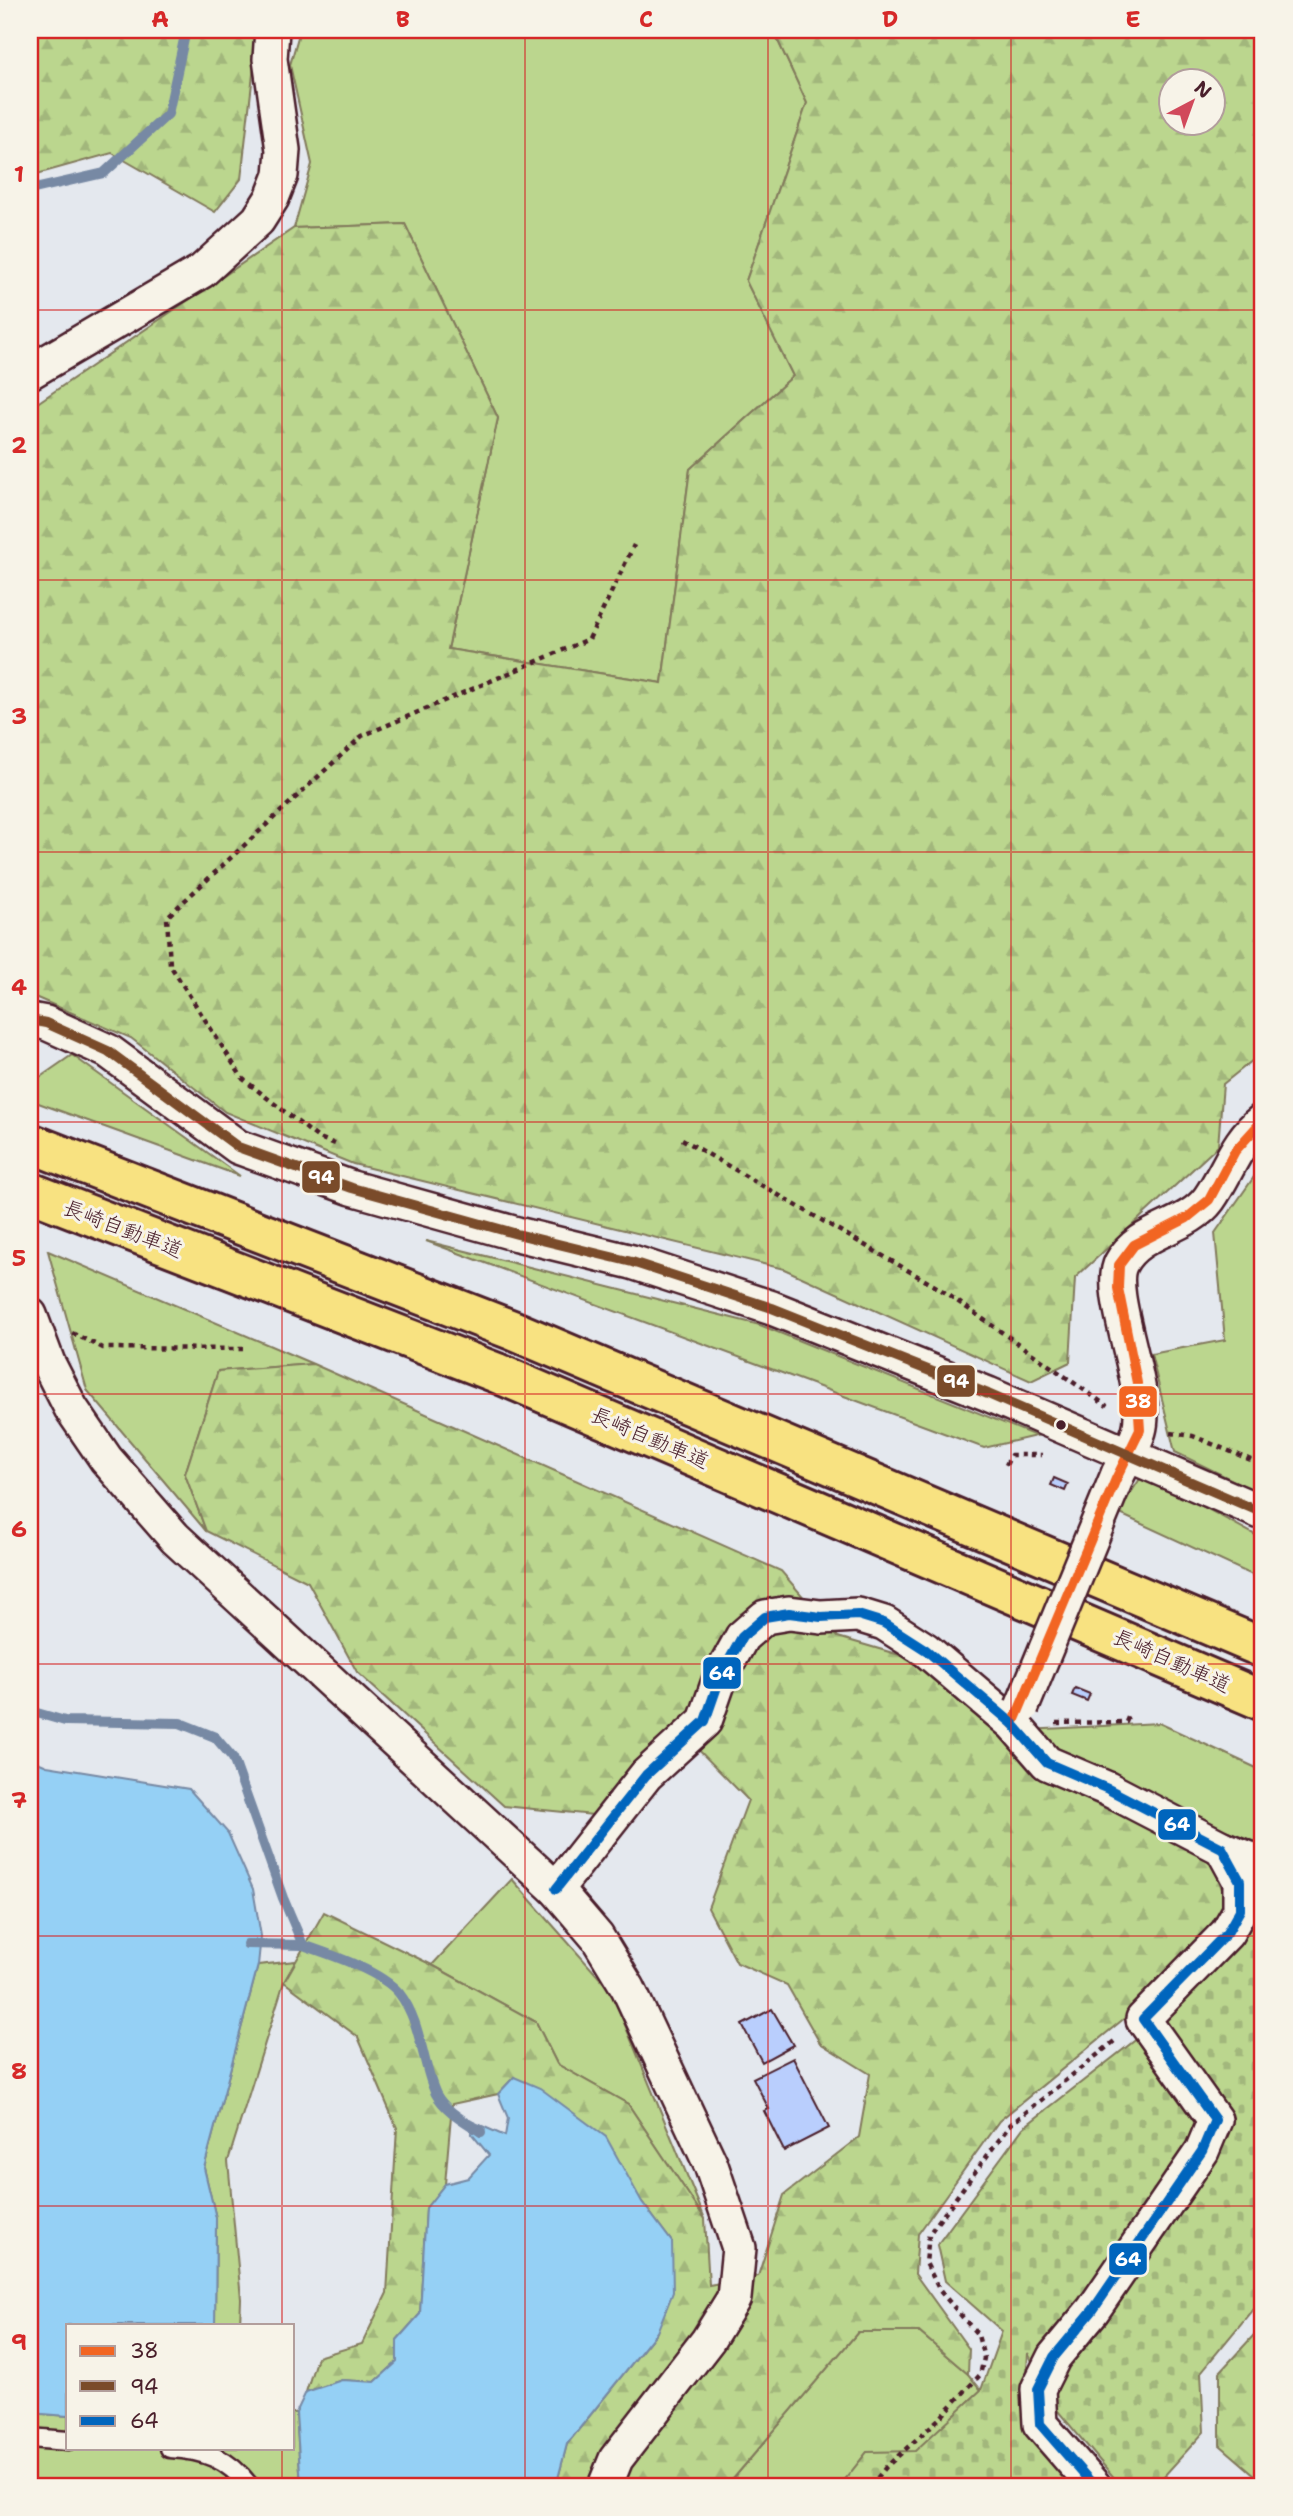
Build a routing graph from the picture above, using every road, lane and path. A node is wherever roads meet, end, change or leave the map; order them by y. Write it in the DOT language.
graph roads {
  1 [pos="272,30"];
  2 [pos="30,372"];
  3 [pos="634,545"];
  4 [pos="30,1020"];
  5 [pos="1263,1120"];
  6 [pos="682,1139"];
  7 [pos="30,1143"];
  8 [pos="342,1147"];
  9 [pos="30,1192"];
  10 [pos="30,1315"];
  11 [pos="66,1331"];
  12 [pos="243,1349"];
  13 [pos="1128,1454"];
  14 [pos="1263,1465"];
  15 [pos="1263,1513"];
  16 [pos="1263,1648"];
  17 [pos="1263,1701"];
  18 [pos="1130,1713"];
  19 [pos="1018,1715"];
  20 [pos="1222,1848"];
  21 [pos="1263,1864"];
  22 [pos="556,1889"];
  23 [pos="1143,2019"];
  24 [pos="30,2438"];
  25 [pos="66,2441"];
  26 [pos="198,2450"];
  27 [pos="249,2486"];
  28 [pos="606,2486"];
  29 [pos="871,2486"];
  30 [pos="1094,2486"];
  1 -- 2 [label="street"];
  3 -- 8 [label="path"];
  4 -- 13 [label="street"];
  5 -- 13 [label="street"];
  6 -- 13 [label="path"];
  7 -- 16 [label="highway"];
  9 -- 17 [label="highway, 長崎自動車道"];
  10 -- 22 [label="street"];
  11 -- 12 [label="path"];
  13 -- 14 [label="path"];
  13 -- 15 [label="street"];
  13 -- 19 [label="street, bridge"];
  18 -- 19 [label="path"];
  19 -- 20 [label="street"];
  19 -- 22 [label="street"];
  20 -- 21 [label="street"];
  20 -- 23 [label="street"];
  22 -- 28 [label="street"];
  23 -- 29 [label="path"];
  23 -- 30 [label="street"];
  24 -- 25 [label="lane"];
  26 -- 27 [label="lane"];
}
